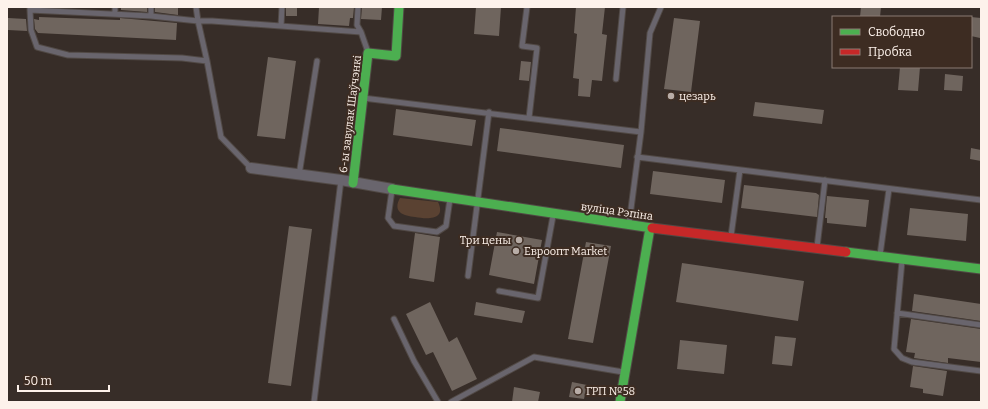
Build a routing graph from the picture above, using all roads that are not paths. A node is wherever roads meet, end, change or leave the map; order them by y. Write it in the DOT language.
graph roads {
  1 [pos="115,7"];
  2 [pos="151,7"];
  3 [pos="196,7"];
  4 [pos="282,7"];
  5 [pos="358,7"];
  6 [pos="398,7"];
  7 [pos="527,7"];
  8 [pos="623,7"];
  9 [pos="661,7"];
  10 [pos="30,9"];
  11 [pos="115,14"];
  12 [pos="151,16"];
  13 [pos="198,21"];
  14 [pos="281,26"];
  15 [pos="361,32"];
  16 [pos="368,53"];
  17 [pos="207,61"];
  18 [pos="316,61"];
  19 [pos="616,79"];
  20 [pos="362,97"];
  21 [pos="489,112"];
  22 [pos="528,118"];
  23 [pos="641,132"];
  24 [pos="637,156"];
  25 [pos="251,168"];
  26 [pos="740,170"];
  27 [pos="299,176"];
  28 [pos="341,180"];
  29 [pos="825,180"];
  30 [pos="353,182"];
  31 [pos="392,189"];
  32 [pos="889,189"];
  33 [pos="450,198"];
  34 [pos="981,200"];
  35 [pos="479,202"];
  36 [pos="554,214"];
  37 [pos="629,225"];
  38 [pos="650,228"];
  39 [pos="731,238"];
  40 [pos="816,249"];
  41 [pos="880,257"];
  42 [pos="902,260"];
  43 [pos="981,270"];
  44 [pos="468,276"];
  45 [pos="499,291"];
  46 [pos="897,313"];
  47 [pos="394,319"];
  48 [pos="981,325"];
  49 [pos="981,371"];
  50 [pos="625,372"];
  51 [pos="314,402"];
  52 [pos="438,402"];
  53 [pos="451,402"];
  54 [pos="620,402"];
  1 -- 11 [label="lane"];
  2 -- 12 [label="lane"];
  3 -- 13 [label="lane"];
  4 -- 14 [label="lane"];
  5 -- 15 [label="lane"];
  6 -- 16 [label="street, 6-ы завулак Шаўчэнкі"];
  7 -- 22 [label="lane"];
  8 -- 19 [label="lane"];
  9 -- 23 [label="lane"];
  10 -- 11 [label="lane"];
  10 -- 17 [label="lane"];
  11 -- 12 [label="lane"];
  12 -- 13 [label="lane"];
  13 -- 14 [label="lane"];
  13 -- 17 [label="lane"];
  14 -- 15 [label="lane"];
  15 -- 16 [label="lane"];
  16 -- 20 [label="street, 6-ы завулак Шаўчэнкі"];
  17 -- 25 [label="lane"];
  18 -- 27 [label="lane"];
  20 -- 21 [label="lane"];
  20 -- 30 [label="street, 6-ы завулак Шаўчэнкі"];
  21 -- 22 [label="lane"];
  21 -- 35 [label="lane"];
  22 -- 23 [label="lane"];
  23 -- 24 [label="lane"];
  24 -- 26 [label="lane"];
  24 -- 37 [label="lane"];
  25 -- 27 [label="street, вуліца Рэпіна"];
  26 -- 29 [label="lane"];
  26 -- 39 [label="lane"];
  27 -- 28 [label="street, вуліца Рэпіна"];
  28 -- 30 [label="street, вуліца Рэпіна"];
  28 -- 51 [label="lane"];
  29 -- 32 [label="lane"];
  29 -- 40 [label="lane"];
  30 -- 31 [label="street, вуліца Рэпіна"];
  31 -- 33 [label="street, вуліца Рэпіна"];
  31 -- 33 [label="lane"];
  32 -- 34 [label="lane"];
  32 -- 41 [label="lane"];
  33 -- 35 [label="street, вуліца Рэпіна"];
  35 -- 36 [label="street, вуліца Рэпіна"];
  35 -- 44 [label="lane"];
  36 -- 37 [label="street, вуліца Рэпіна"];
  36 -- 45 [label="lane"];
  37 -- 38 [label="street, вуліца Рэпіна"];
  38 -- 39 [label="street, вуліца Рэпіна"];
  38 -- 50 [label="street"];
  39 -- 40 [label="street, вуліца Рэпіна"];
  40 -- 41 [label="street, вуліца Рэпіна"];
  41 -- 42 [label="street, вуліца Рэпіна"];
  42 -- 43 [label="street, вуліца Рэпіна"];
  42 -- 46 [label="lane"];
  46 -- 48 [label="lane"];
  46 -- 49 [label="lane"];
  47 -- 52 [label="lane"];
  50 -- 53 [label="lane"];
  50 -- 54 [label="street"];
}
